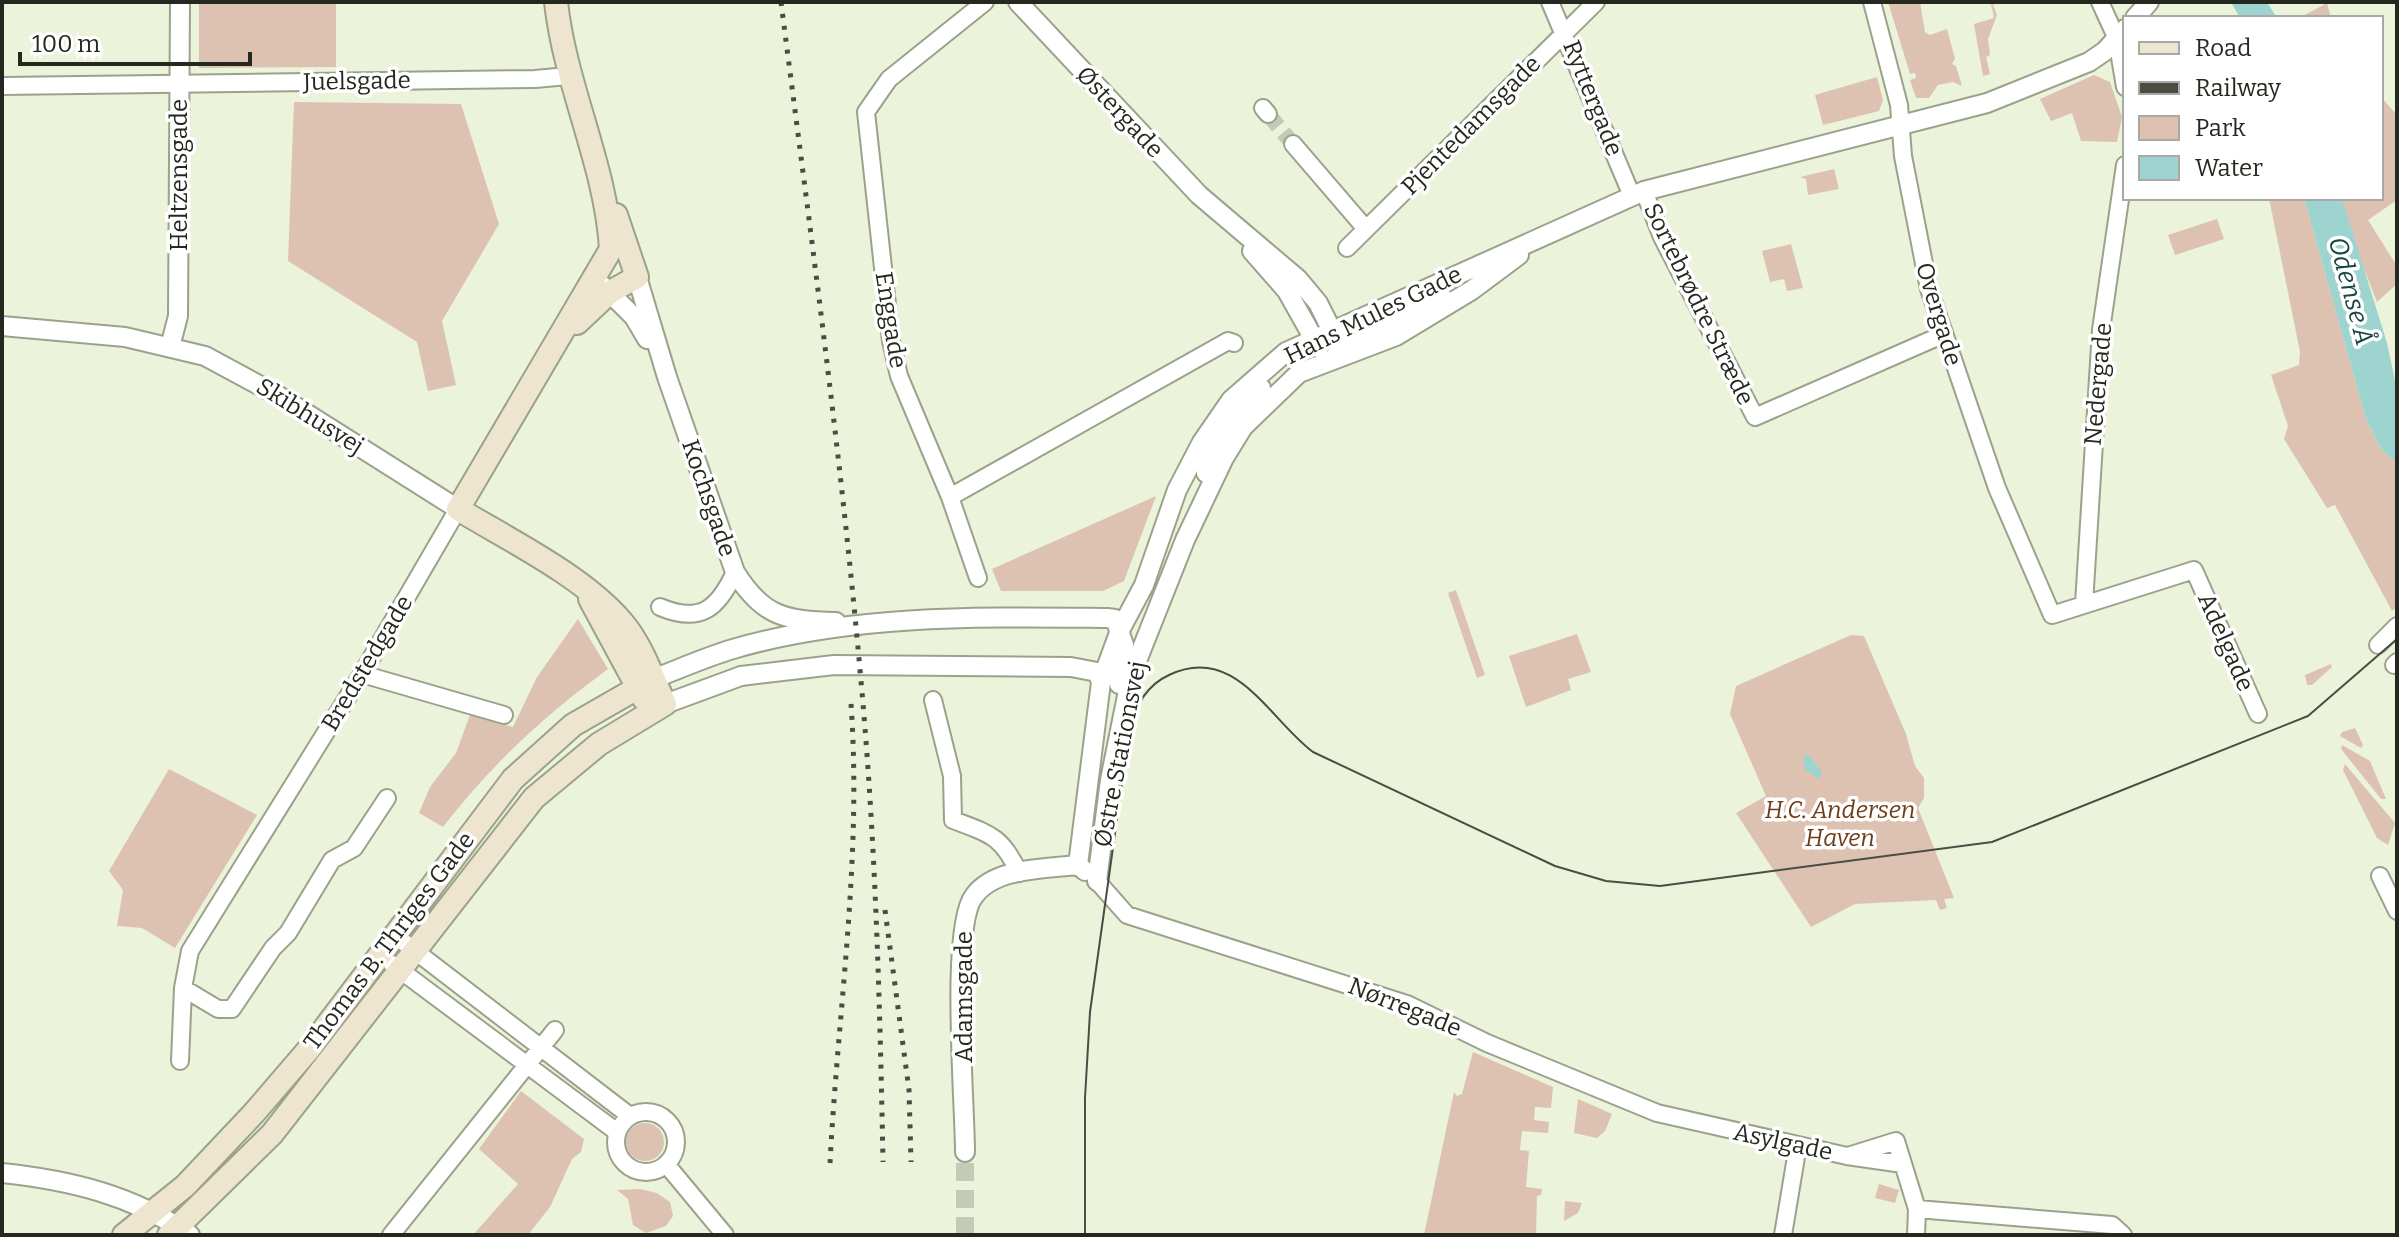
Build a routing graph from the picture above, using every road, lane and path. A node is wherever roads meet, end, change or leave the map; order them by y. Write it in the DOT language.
graph roads {
  1 [pos="180,2"];
  2 [pos="556,2"];
  3 [pos="985,2"];
  4 [pos="1018,2"];
  5 [pos="1550,2"];
  6 [pos="1596,2"];
  7 [pos="1872,2"];
  8 [pos="2100,2"];
  9 [pos="1566,32"];
  10 [pos="2121,34"];
  11 [pos="2123,60"];
  12 [pos="568,76"];
  13 [pos="179,85"];
  14 [pos="2,86"];
  15 [pos="1901,127"];
  16 [pos="1293,144"];
  17 [pos="2123,179"];
  18 [pos="1638,193"];
  19 [pos="1227,218"];
  20 [pos="1366,229"];
  21 [pos="1540,238"];
  22 [pos="1347,248"];
  23 [pos="620,249"];
  24 [pos="1485,261"];
  25 [pos="637,277"];
  26 [pos="602,285"];
  27 [pos="2,326"];
  28 [pos="1332,331"];
  29 [pos="1942,335"];
  30 [pos="1234,343"];
  31 [pos="1315,343"];
  32 [pos="170,347"];
  33 [pos="1333,360"];
  34 [pos="667,377"];
  35 [pos="950,497"];
  36 [pos="458,509"];
  37 [pos="1185,540"];
  38 [pos="735,572"];
  39 [pos="978,578"];
  40 [pos="2084,604"];
  41 [pos="660,607"];
  42 [pos="870,623"];
  43 [pos="2397,626"];
  44 [pos="1148,628"];
  45 [pos="1119,643"];
  46 [pos="2378,645"];
  47 [pos="991,665"];
  48 [pos="362,674"];
  49 [pos="1101,682"];
  50 [pos="645,683"];
  51 [pos="933,700"];
  52 [pos="658,707"];
  53 [pos="2258,714"];
  54 [pos="504,715"];
  55 [pos="1110,780"];
  56 [pos="387,798"];
  57 [pos="1078,865"];
  58 [pos="1019,873"];
  59 [pos="2380,876"];
  60 [pos="1097,881"];
  61 [pos="2397,911"];
  62 [pos="405,943"];
  63 [pos="378,954"];
  64 [pos="401,971"];
  65 [pos="183,988"];
  66 [pos="555,1030"];
  67 [pos="540,1049"];
  68 [pos="180,1061"];
  69 [pos="525,1065"];
  70 [pos="630,1116"];
  71 [pos="1720,1128"];
  72 [pos="617,1132"];
  73 [pos="1798,1145"];
  74 [pos="965,1152"];
  75 [pos="1847,1156"];
  76 [pos="666,1164"];
  77 [pos="1903,1164"];
  78 [pos="2,1173"];
  79 [pos="1917,1209"];
  80 [pos="153,1212"];
  81 [pos="179,1232"];
  82 [pos="124,1235"];
  83 [pos="391,1235"];
  84 [pos="725,1235"];
  85 [pos="1783,1235"];
  86 [pos="1916,1235"];
  87 [pos="2123,1235"];
  1 -- 13 [label="street, Heltzensgade"];
  2 -- 12 [label="main road, Kochsgade"];
  3 -- 35 [label="street, Enggade"];
  4 -- 19 [label="street, Østergade"];
  5 -- 9 [label="street, Ryttergade"];
  6 -- 9 [label="street, Pjentedamsgade"];
  7 -- 15 [label="street, Overgade"];
  8 -- 10 [label="street"];
  9 -- 18 [label="street, Ryttergade"];
  9 -- 20 [label="street, Pjentedamsgade"];
  10 -- 11 [label="street"];
  10 -- 15 [label="street, Hans Mules Gade"];
  12 -- 13 [label="street, Juelsgade"];
  12 -- 23 [label="main road, Kochsgade"];
  13 -- 14 [label="street, Juelsgade"];
  13 -- 32 [label="street, Heltzensgade"];
  15 -- 18 [label="street, Hans Mules Gade"];
  15 -- 29 [label="street, Overgade"];
  16 -- 20 [label="street"];
  17 -- 40 [label="street, Nedergade"];
  18 -- 21 [label="street, Hans Mules Gade"];
  18 -- 29 [label="street, Sortebrødre Stræde"];
  19 -- 28 [label="street, Østergade"];
  19 -- 31 [label="street, Østergade"];
  20 -- 22 [label="street, Pjentedamsgade"];
  21 -- 24 [label="street, Hans Mules Gade"];
  21 -- 33 [label="street, Hans Mules Gade"];
  23 -- 25 [label="main road, Kochsgade"];
  23 -- 26 [label="main road, Bredstedgade"];
  24 -- 28 [label="street, Hans Mules Gade"];
  24 -- 33 [label="street"];
  25 -- 26 [label="main road, Bredstedgade"];
  25 -- 34 [label="street, Kochsgade"];
  26 -- 34 [label="street, Kochsgade"];
  26 -- 36 [label="main road, Bredstedgade"];
  27 -- 32 [label="street, Skibhusvej"];
  28 -- 31 [label="street, Hans Mules Gade"];
  28 -- 33 [label="street, Østergade"];
  29 -- 40 [label="street, Overgade"];
  30 -- 35 [label="street"];
  31 -- 33 [label="street, Østergade"];
  31 -- 37 [label="street"];
  31 -- 45 [label="street, Hans Mules Gade"];
  32 -- 36 [label="street, Skibhusvej"];
  33 -- 37 [label="street, Hans Mules Gade"];
  34 -- 38 [label="street, Kochsgade"];
  35 -- 39 [label="street, Enggade"];
  36 -- 48 [label="street, Bredstedgade"];
  36 -- 50 [label="main road, Skibhusvej"];
  37 -- 44 [label="street, Hans Mules Gade"];
  38 -- 41 [label="street, Kochsgade"];
  38 -- 42 [label="street"];
  40 -- 53 [label="street, Adelgade"];
  42 -- 45 [label="street, Thomas B. Thriges Gade"];
  42 -- 50 [label="street, Thomas B. Thriges Gade"];
  43 -- 46 [label="street"];
  44 -- 45 [label="street"];
  44 -- 55 [label="street, Østre Stationsvej"];
  45 -- 47 [label="street"];
  45 -- 49 [label="street, Østre Stationsvej"];
  45 -- 55 [label="street"];
  47 -- 49 [label="street, Thomas B. Thriges Gade"];
  47 -- 52 [label="street, Thomas B. Thriges Gade"];
  48 -- 54 [label="street"];
  48 -- 65 [label="street, Bredstedgade"];
  49 -- 57 [label="street, Østre Stationsvej"];
  50 -- 52 [label="main road"];
  50 -- 62 [label="main road, Thomas B. Thriges Gade"];
  51 -- 58 [label="street"];
  52 -- 62 [label="main road, Thomas B. Thriges Gade"];
  55 -- 60 [label="street, Østre Stationsvej"];
  56 -- 65 [label="street"];
  57 -- 58 [label="street, Adamsgade"];
  57 -- 60 [label="street"];
  58 -- 74 [label="street, Adamsgade"];
  59 -- 61 [label="street"];
  60 -- 71 [label="street, Nørregade"];
  62 -- 63 [label="main road, Thomas B. Thriges Gade"];
  62 -- 64 [label="main road, Thomas B. Thriges Gade"];
  62 -- 67 [label="street"];
  63 -- 64 [label="street"];
  63 -- 80 [label="main road, Thomas B. Thriges Gade"];
  64 -- 69 [label="street"];
  64 -- 81 [label="main road, Thomas B. Thriges Gade"];
  65 -- 68 [label="street, Bredstedgade"];
  66 -- 67 [label="street"];
  67 -- 69 [label="street"];
  67 -- 70 [label="street"];
  69 -- 72 [label="street"];
  69 -- 83 [label="street"];
  70 -- 72 [label="street"];
  70 -- 76 [label="street"];
  71 -- 73 [label="street, Asylgade"];
  72 -- 76 [label="street"];
  73 -- 75 [label="street, Asylgade"];
  73 -- 85 [label="street"];
  75 -- 77 [label="street, Asylgade"];
  75 -- 77 [label="street, Asylgade"];
  76 -- 84 [label="street"];
  77 -- 79 [label="street"];
  78 -- 80 [label="street"];
  79 -- 86 [label="street"];
  79 -- 87 [label="street"];
  80 -- 81 [label="street, Thomas B. Thriges Gade"];
  80 -- 82 [label="main road, Thomas B. Thriges Gade"];
}
